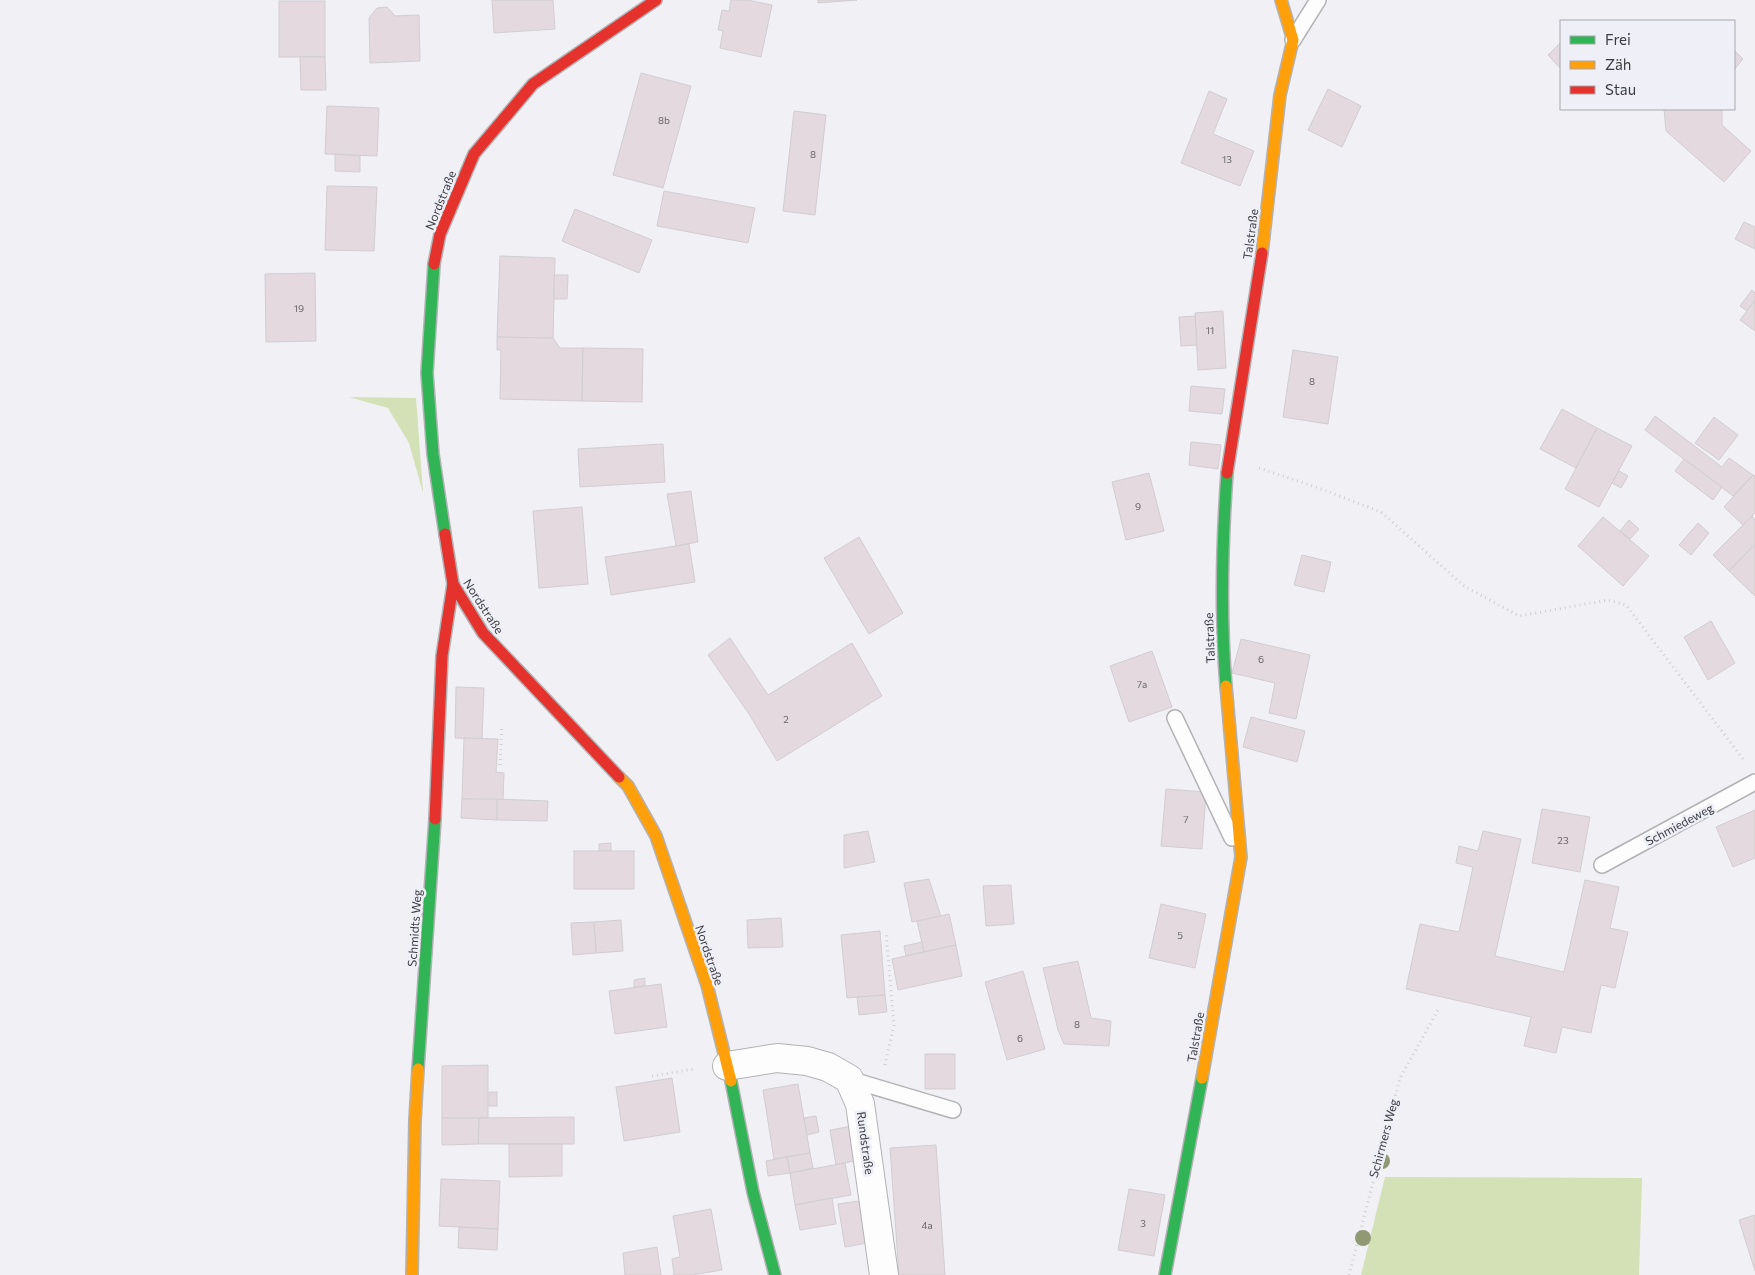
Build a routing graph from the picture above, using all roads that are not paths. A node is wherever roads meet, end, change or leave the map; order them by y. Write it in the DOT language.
graph roads {
  1 [pos="656,0"];
  2 [pos="1281,0"];
  3 [pos="1318,0"];
  4 [pos="1294,40"];
  5 [pos="452,584"];
  6 [pos="1175,718"];
  7 [pos="1755,782"];
  8 [pos="1240,857"];
  9 [pos="1602,865"];
  10 [pos="727,1066"];
  11 [pos="849,1079"];
  12 [pos="953,1110"];
  13 [pos="412,1275"];
  14 [pos="775,1275"];
  15 [pos="884,1275"];
  16 [pos="1165,1275"];
  1 -- 5 [label="street, Nordstraße"];
  2 -- 4 [label="street"];
  3 -- 4 [label="lane"];
  4 -- 8 [label="street, Talstraße"];
  5 -- 10 [label="street, Nordstraße"];
  5 -- 13 [label="street, Schmidts Weg"];
  6 -- 8 [label="lane"];
  7 -- 9 [label="lane, Schmiedeweg"];
  8 -- 16 [label="street, Talstraße"];
  10 -- 11 [label="street"];
  10 -- 14 [label="street, Nordstraße"];
  11 -- 12 [label="lane"];
  11 -- 15 [label="street, Rundstraße"];
}
